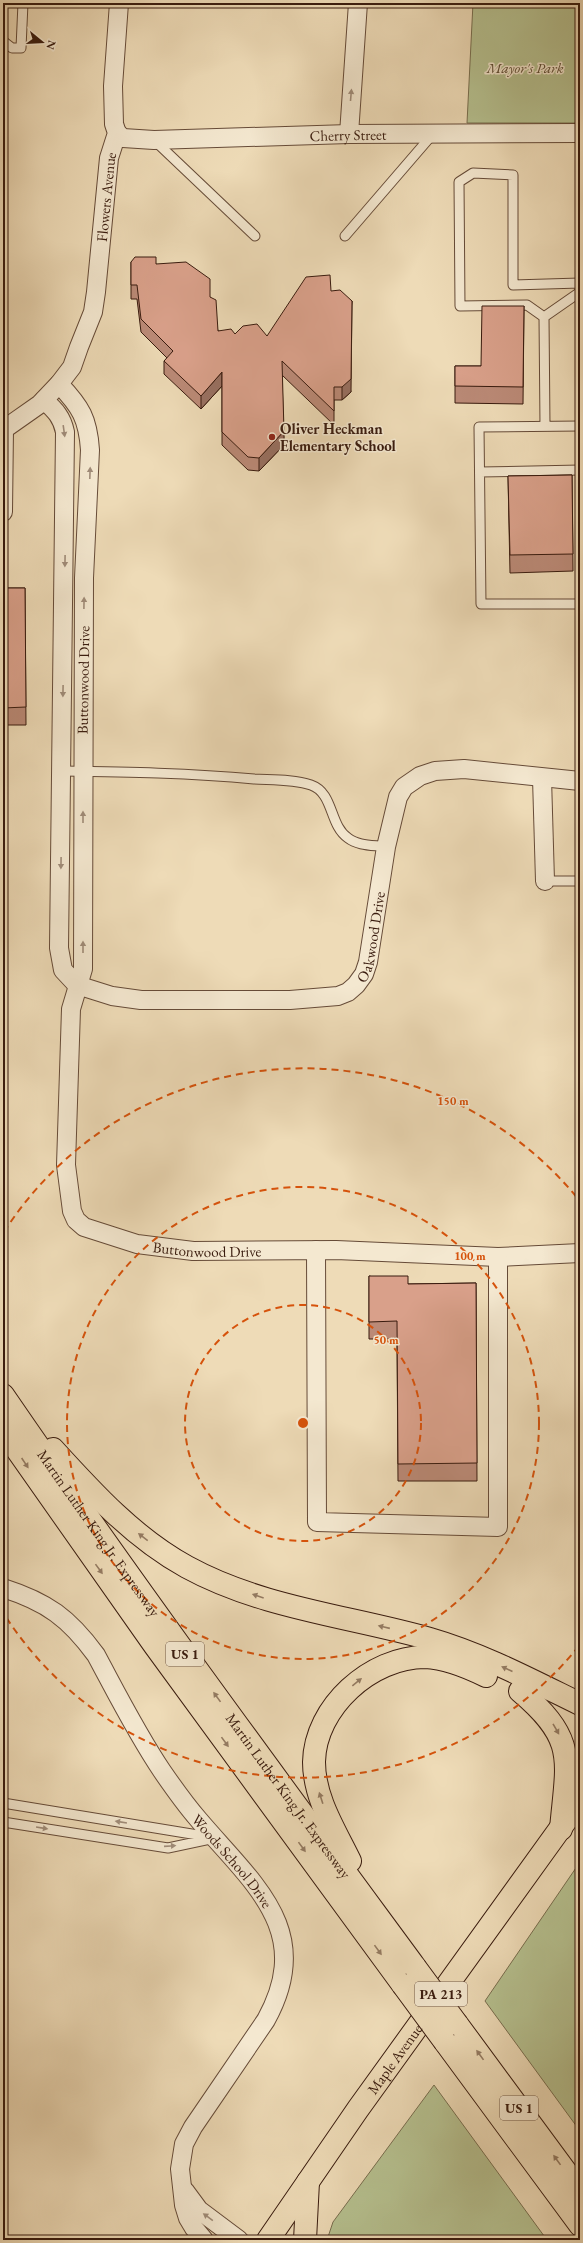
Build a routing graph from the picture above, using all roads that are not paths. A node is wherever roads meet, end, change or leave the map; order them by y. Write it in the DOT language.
graph roads {
  1 [pos="23,3"];
  2 [pos="119,3"];
  3 [pos="358,3"];
  4 [pos="3,41"];
  5 [pos="117,133"];
  6 [pos="580,133"];
  7 [pos="349,134"];
  8 [pos="432,135"];
  9 [pos="154,140"];
  10 [pos="254,236"];
  11 [pos="345,236"];
  12 [pos="580,283"];
  13 [pos="580,292"];
  14 [pos="544,317"];
  15 [pos="59,384"];
  16 [pos="44,400"];
  17 [pos="545,426"];
  18 [pos="580,426"];
  19 [pos="4,430"];
  20 [pos="580,470"];
  21 [pos="480,472"];
  22 [pos="3,512"];
  23 [pos="580,604"];
  24 [pos="62,771"];
  25 [pos="82,772"];
  26 [pos="542,778"];
  27 [pos="580,781"];
  28 [pos="386,847"];
  29 [pos="545,881"];
  30 [pos="580,881"];
  31 [pos="77,985"];
  32 [pos="316,1250"];
  33 [pos="580,1253"];
  34 [pos="498,1257"];
  35 [pos="3,1394"];
  36 [pos="3,1430"];
  37 [pos="3,1588"];
  38 [pos="523,1684"];
  39 [pos="580,1685"];
  40 [pos="580,1704"];
  41 [pos="580,1719"];
  42 [pos="580,1801"];
  43 [pos="3,1803"];
  44 [pos="3,1822"];
  45 [pos="561,1829"];
  46 [pos="215,1838"];
  47 [pos="373,1909"];
  48 [pos="180,2181"];
  49 [pos="308,2182"];
  50 [pos="576,2209"];
  51 [pos="580,2235"];
  52 [pos="204,2240"];
  53 [pos="239,2240"];
  54 [pos="268,2240"];
  55 [pos="305,2240"];
  1 -- 4 [label="lane"];
  2 -- 5 [label="street, Flowers Avenue"];
  7 -- 3 [label="street, one-way"];
  5 -- 9 [label="street, Cherry Street"];
  5 -- 15 [label="street, Flowers Avenue"];
  6 -- 8 [label="street, Cherry Street"];
  7 -- 8 [label="street, Cherry Street"];
  7 -- 9 [label="street, Cherry Street"];
  8 -- 11 [label="lane"];
  9 -- 10 [label="lane"];
  12 -- 14 [label="lane"];
  13 -- 14 [label="lane"];
  14 -- 17 [label="lane"];
  15 -- 16 [label="street, Flowers Avenue"];
  25 -- 15 [label="street, Buttonwood Drive, one-way"];
  16 -- 19 [label="street, Flowers Avenue"];
  16 -- 24 [label="street, Buttonwood Drive, one-way"];
  17 -- 18 [label="lane"];
  17 -- 21 [label="lane"];
  19 -- 22 [label="street"];
  20 -- 21 [label="lane"];
  21 -- 23 [label="lane"];
  24 -- 25 [label="lane"];
  24 -- 31 [label="street, Buttonwood Drive, one-way"];
  25 -- 28 [label="lane"];
  31 -- 25 [label="street, Buttonwood Drive, one-way"];
  26 -- 27 [label="street, Oakwood Drive"];
  26 -- 28 [label="street, Oakwood Drive"];
  26 -- 29 [label="street"];
  28 -- 31 [label="street, Oakwood Drive"];
  29 -- 30 [label="lane"];
  31 -- 32 [label="street, Buttonwood Drive"];
  32 -- 34 [label="street, Buttonwood Drive"];
  32 -- 34 [label="street"];
  33 -- 34 [label="street, Buttonwood Drive"];
  38 -- 35 [label="main road, one-way"];
  47 -- 35 [label="main road, Martin Luther King Jr. Expressway / US 1, one-way"];
  36 -- 50 [label="main road, Martin Luther King Jr. Expressway / US 1, one-way, bridge"];
  37 -- 46 [label="street, Woods School Drive"];
  38 -- 39 [label="main road"];
  38 -- 40 [label="main road"];
  38 -- 41 [label="main road"];
  38 -- 45 [label="main road, one-way"];
  47 -- 38 [label="main road, one-way"];
  42 -- 45 [label="main road, Maple Avenue / PA 213"];
  46 -- 43 [label="lane, one-way"];
  44 -- 46 [label="lane, one-way"];
  45 -- 49 [label="main road, Maple Avenue / PA 213"];
  46 -- 48 [label="street, Woods School Drive"];
  50 -- 47 [label="main road, Martin Luther King Jr. Expressway / US 1, one-way, bridge"];
  48 -- 52 [label="street, Woods School Drive"];
  53 -- 48 [label="street, one-way"];
  49 -- 54 [label="main road, Maple Avenue / PA 213"];
  49 -- 55 [label="main road"];
  50 -- 51 [label="main road"];
}
